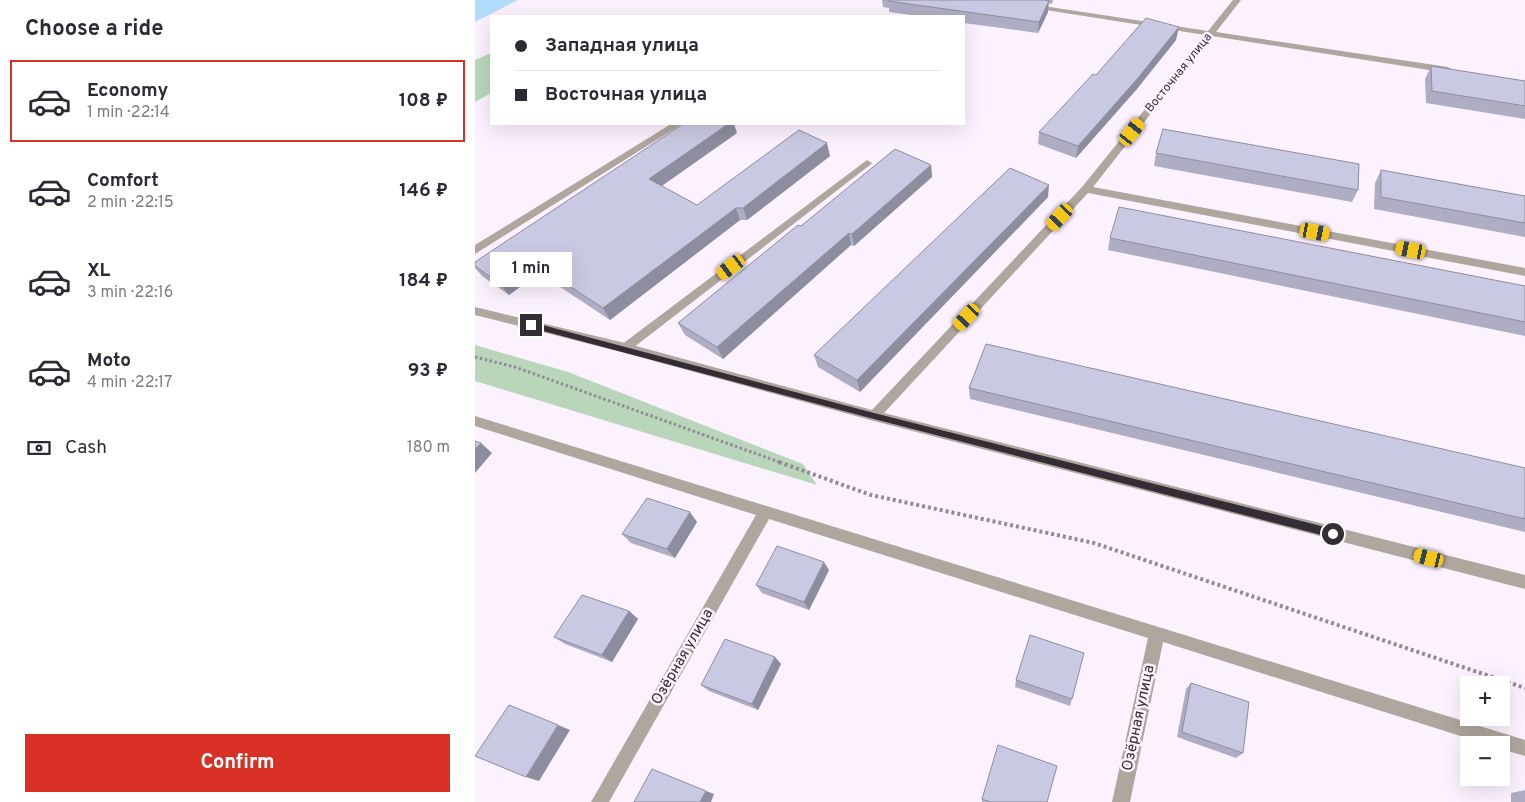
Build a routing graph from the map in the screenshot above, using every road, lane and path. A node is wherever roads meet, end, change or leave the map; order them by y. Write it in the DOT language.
graph roads {
  1 [pos="1237,0"];
  2 [pos="1021,4"];
  3 [pos="1212,32"];
  4 [pos="1457,72"];
  5 [pos="675,125"];
  6 [pos="867,162"];
  7 [pos="1086,189"];
  8 [pos="475,250"];
  9 [pos="1525,272"];
  10 [pos="475,311"];
  11 [pos="625,348"];
  12 [pos="475,357"];
  13 [pos="874,416"];
  14 [pos="475,421"];
  15 [pos="766,511"];
  16 [pos="1525,582"];
  17 [pos="1157,633"];
  18 [pos="1525,688"];
  19 [pos="1525,748"];
  20 [pos="601,802"];
  21 [pos="1121,802"];
  1 -- 3 [label="street, Восточная улица"];
  2 -- 3 [label="street"];
  3 -- 4 [label="street"];
  3 -- 7 [label="street, Восточная улица"];
  5 -- 8 [label="street"];
  6 -- 11 [label="street"];
  7 -- 9 [label="street"];
  7 -- 13 [label="street, Восточная улица"];
  10 -- 11 [label="street"];
  11 -- 13 [label="street"];
  12 -- 18 [label="path"];
  13 -- 16 [label="street"];
  14 -- 15 [label="street"];
  15 -- 17 [label="street"];
  15 -- 20 [label="street, Озёрная улица"];
  17 -- 19 [label="street"];
  17 -- 21 [label="street, Озёрная улица"];
}
